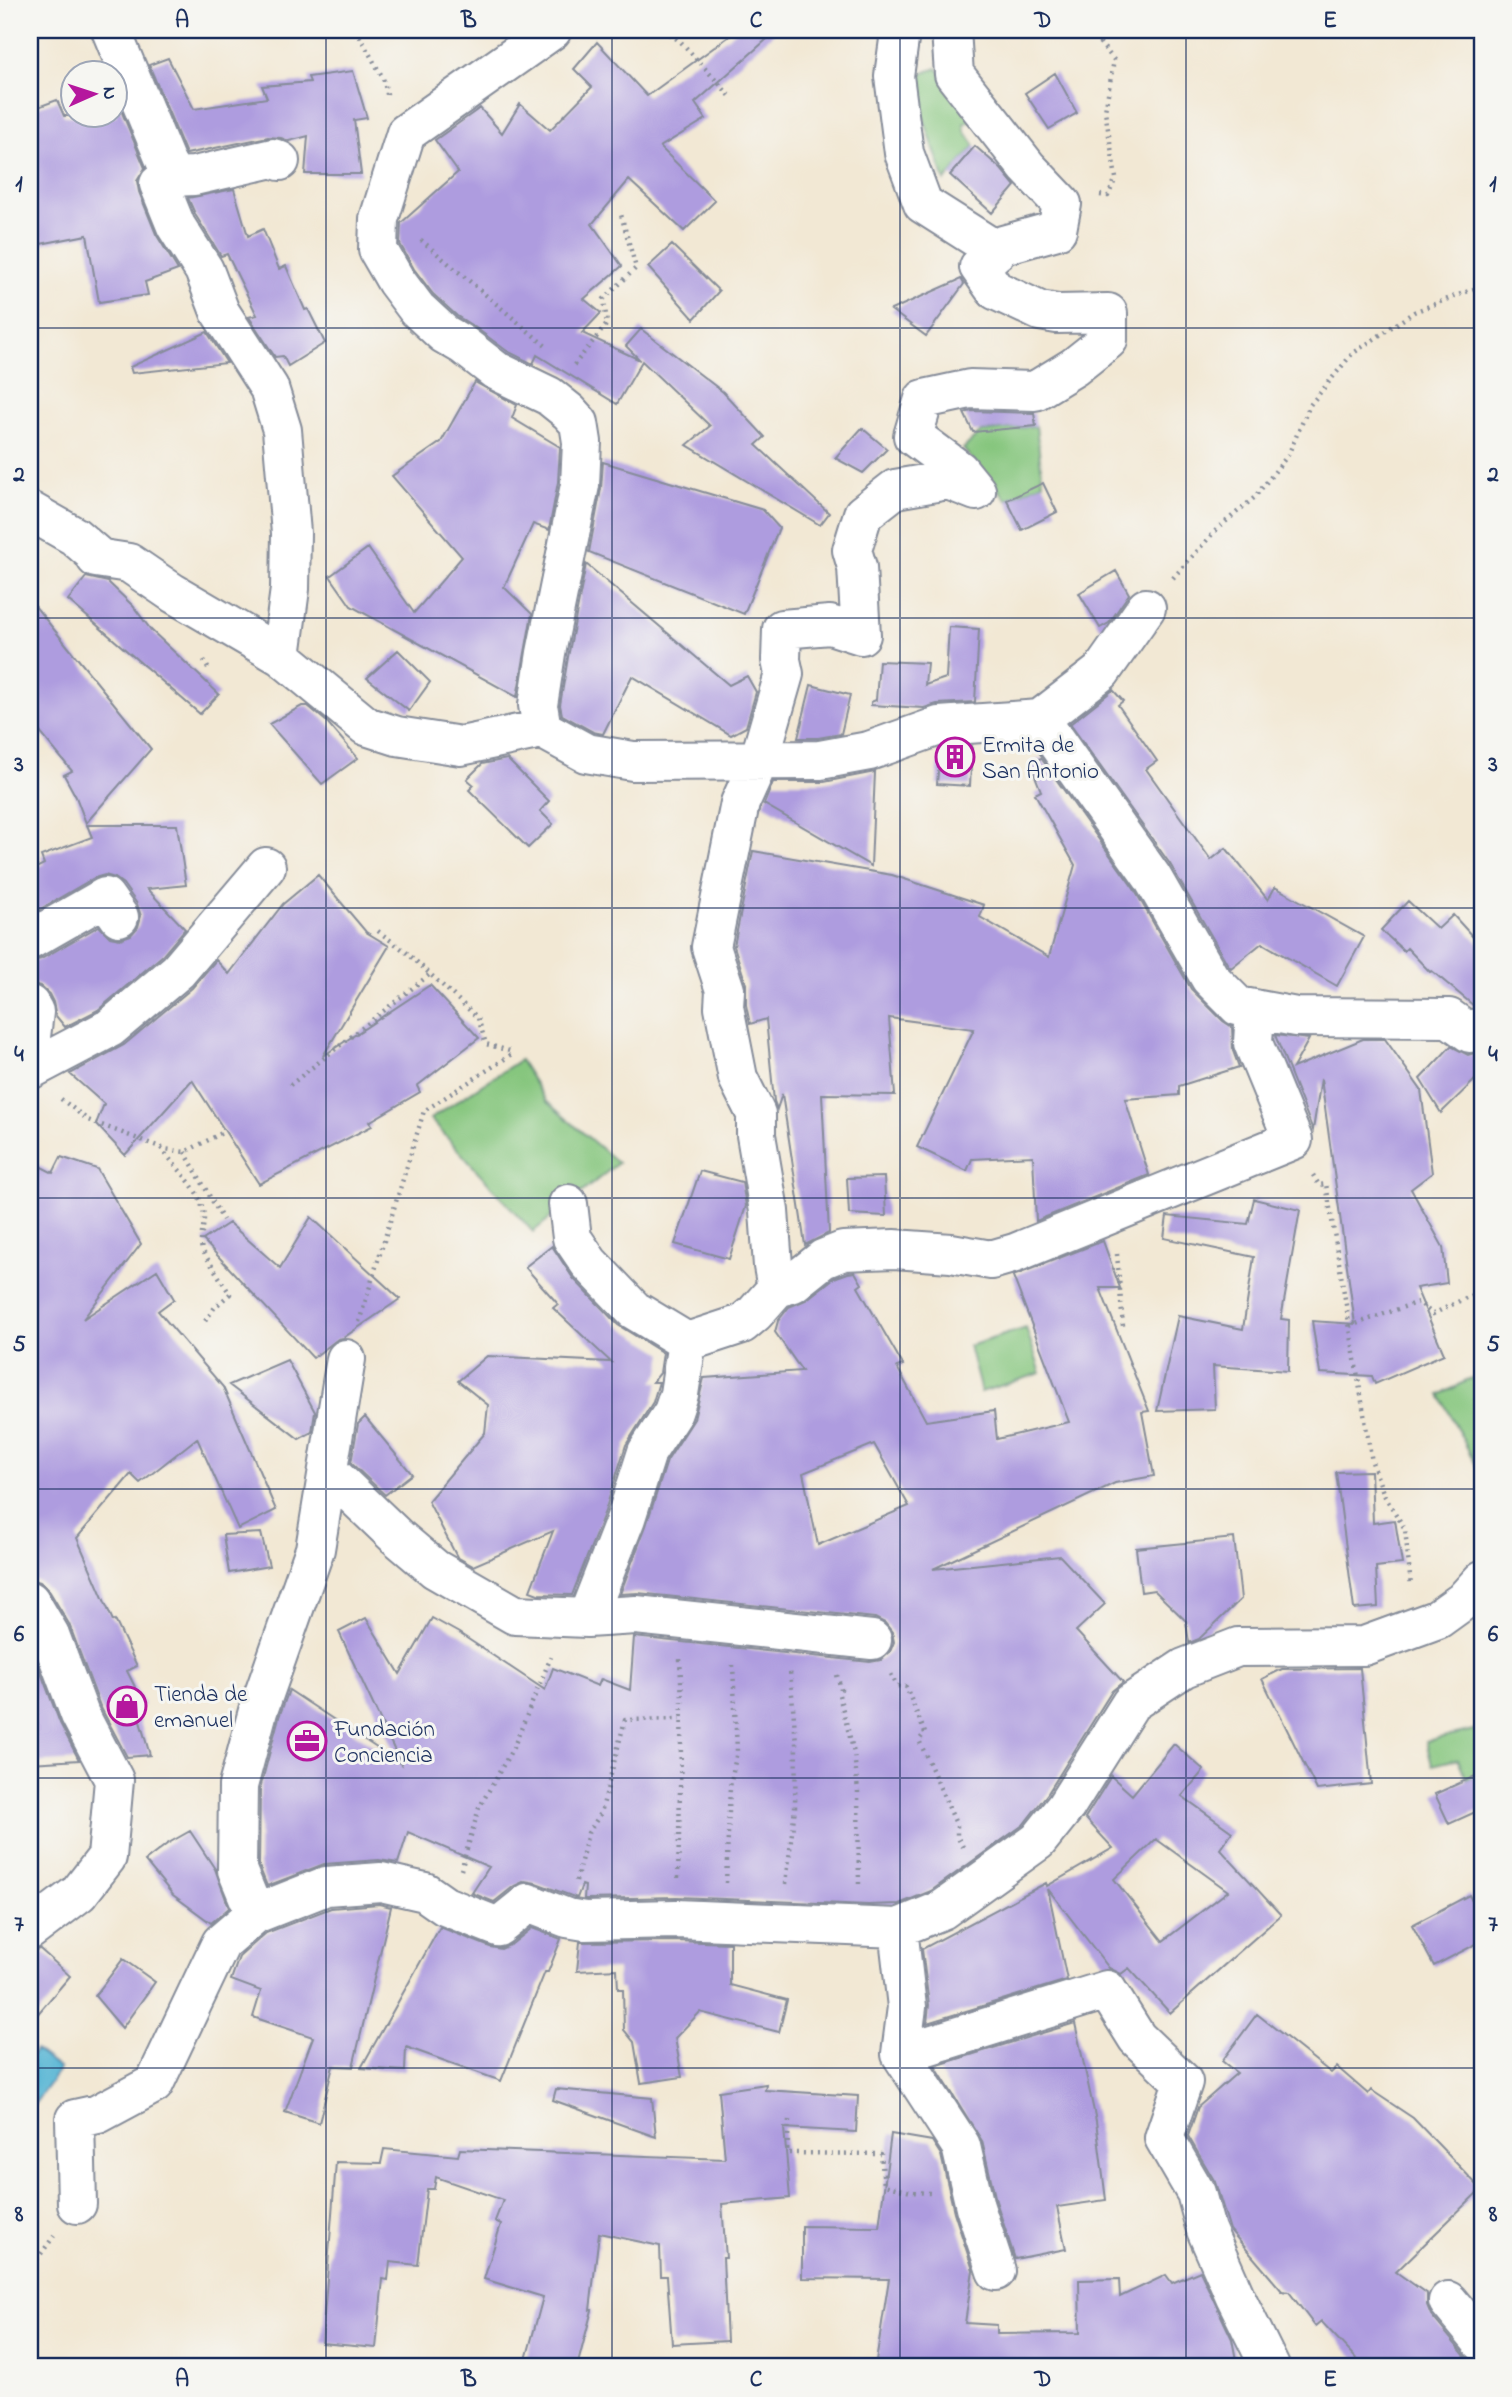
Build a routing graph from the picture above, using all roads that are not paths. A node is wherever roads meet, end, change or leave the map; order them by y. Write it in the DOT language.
graph roads {
  1 [pos="111,30"];
  2 [pos="552,30"];
  3 [pos="897,30"];
  4 [pos="951,30"];
  5 [pos="280,161"];
  6 [pos="172,177"];
  7 [pos="997,251"];
  8 [pos="30,511"];
  9 [pos="1146,608"];
  10 [pos="281,656"];
  11 [pos="1040,719"];
  12 [pos="542,729"];
  13 [pos="759,761"];
  14 [pos="266,867"];
  15 [pos="119,917"];
  16 [pos="30,940"];
  17 [pos="30,1006"];
  18 [pos="1255,1009"];
  19 [pos="1482,1026"];
  20 [pos="30,1045"];
  21 [pos="30,1070"];
  22 [pos="568,1204"];
  23 [pos="776,1288"];
  24 [pos="687,1342"];
  25 [pos="346,1359"];
  26 [pos="328,1471"];
  27 [pos="1482,1580"];
  28 [pos="30,1601"];
  29 [pos="577,1618"];
  30 [pos="872,1640"];
  31 [pos="255,1914"];
  32 [pos="883,1927"];
  33 [pos="30,1930"];
  34 [pos="901,2053"];
  35 [pos="77,2204"];
  36 [pos="996,2272"];
  37 [pos="1448,2301"];
  38 [pos="1482,2342"];
  39 [pos="1270,2367"];
  1 -- 6 [label="street"];
  2 -- 12 [label="street"];
  3 -- 7 [label="street"];
  4 -- 7 [label="street"];
  5 -- 6 [label="street"];
  6 -- 10 [label="street"];
  7 -- 13 [label="street"];
  8 -- 10 [label="street"];
  9 -- 11 [label="street"];
  10 -- 12 [label="street"];
  11 -- 13 [label="street"];
  11 -- 18 [label="street"];
  12 -- 13 [label="street"];
  13 -- 23 [label="street"];
  14 -- 21 [label="street"];
  15 -- 16 [label="street"];
  17 -- 20 [label="street"];
  18 -- 19 [label="street"];
  18 -- 23 [label="street"];
  22 -- 24 [label="street"];
  23 -- 24 [label="street"];
  24 -- 29 [label="street"];
  25 -- 26 [label="street"];
  26 -- 29 [label="street"];
  26 -- 31 [label="street"];
  27 -- 32 [label="street"];
  28 -- 33 [label="street"];
  29 -- 30 [label="street"];
  31 -- 32 [label="street"];
  31 -- 35 [label="street"];
  32 -- 34 [label="street"];
  34 -- 36 [label="street"];
  34 -- 39 [label="street"];
  37 -- 38 [label="street"];
}
